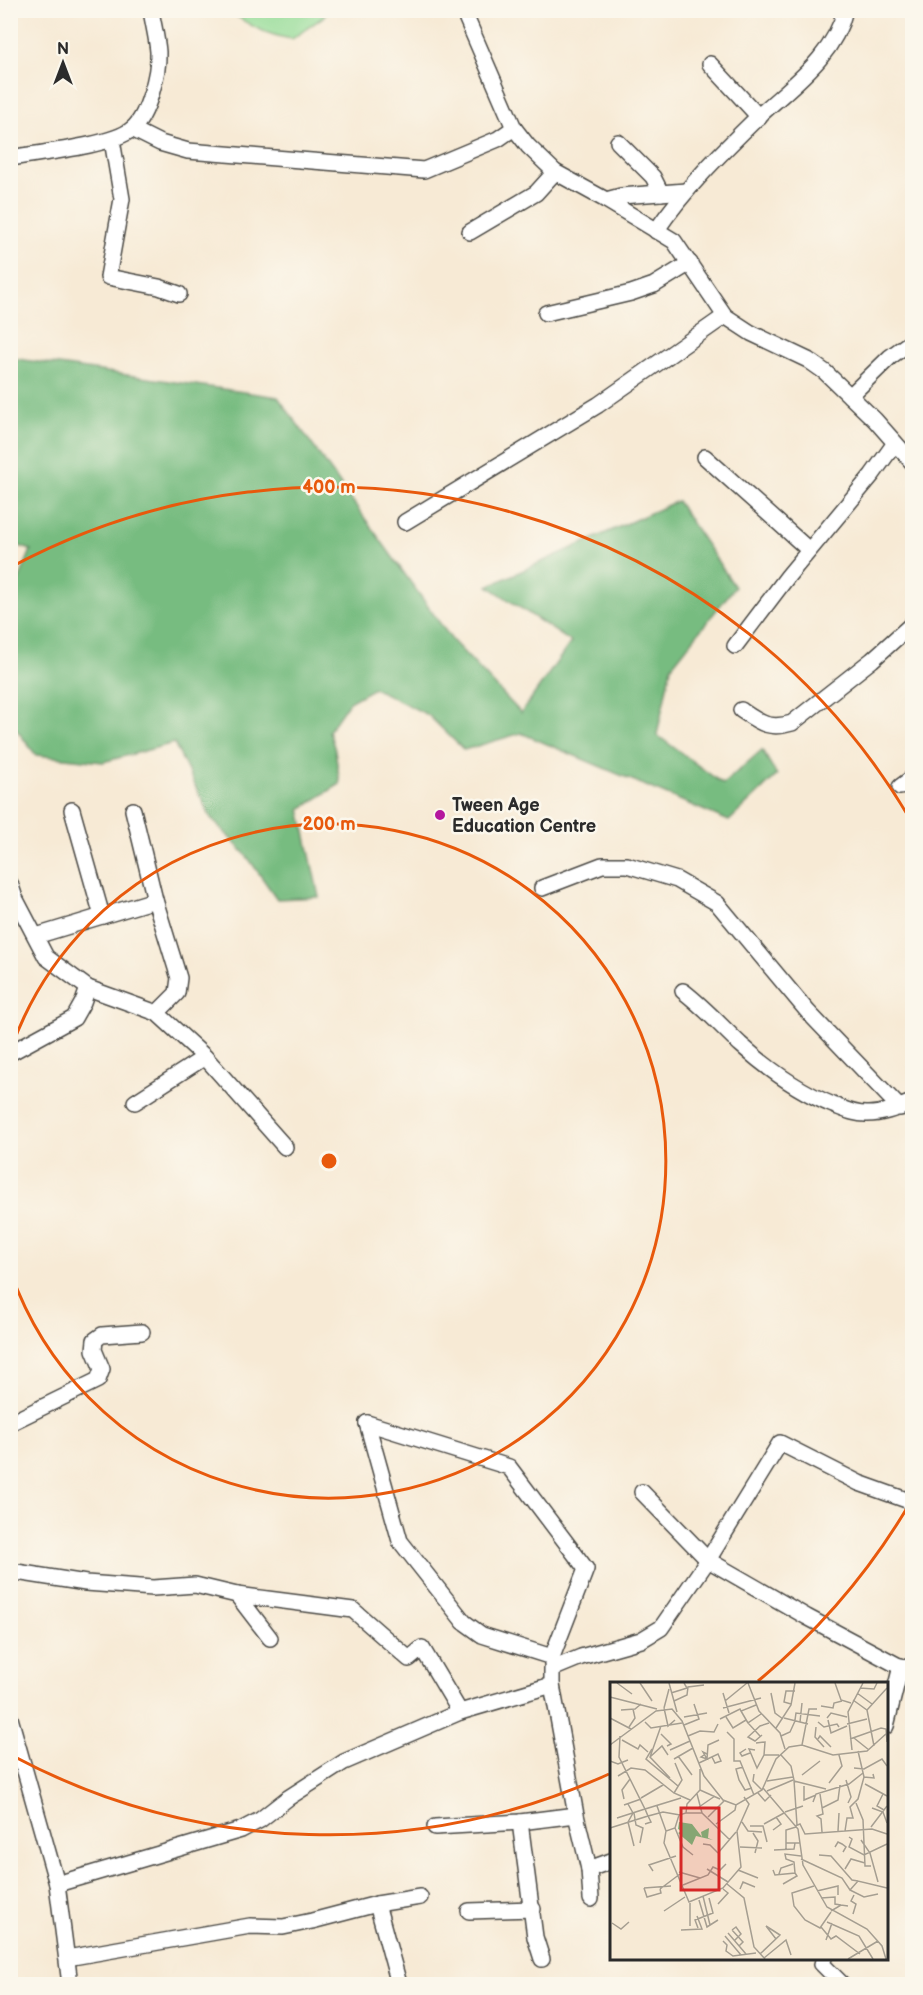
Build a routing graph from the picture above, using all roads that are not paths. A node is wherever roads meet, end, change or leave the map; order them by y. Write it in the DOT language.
graph roads {
  1 [pos="151,10"];
  2 [pos="463,10"];
  3 [pos="845,10"];
  4 [pos="710,64"];
  5 [pos="759,117"];
  6 [pos="514,128"];
  7 [pos="132,129"];
  8 [pos="112,140"];
  9 [pos="618,142"];
  10 [pos="10,158"];
  11 [pos="555,172"];
  12 [pos="686,191"];
  13 [pos="661,193"];
  14 [pos="606,200"];
  15 [pos="656,231"];
  16 [pos="470,232"];
  17 [pos="690,263"];
  18 [pos="179,294"];
  19 [pos="546,313"];
  20 [pos="725,316"];
  21 [pos="912,341"];
  22 [pos="850,396"];
  23 [pos="895,443"];
  24 [pos="705,457"];
  25 [pos="912,462"];
  26 [pos="405,522"];
  27 [pos="809,550"];
  28 [pos="912,624"];
  29 [pos="735,646"];
  30 [pos="741,710"];
  31 [pos="72,810"];
  32 [pos="133,810"];
  33 [pos="542,888"];
  34 [pos="12,895"];
  35 [pos="155,900"];
  36 [pos="102,916"];
  37 [pos="36,936"];
  38 [pos="88,988"];
  39 [pos="683,991"];
  40 [pos="157,1013"];
  41 [pos="10,1053"];
  42 [pos="205,1057"];
  43 [pos="135,1102"];
  44 [pos="906,1105"];
  45 [pos="285,1147"];
  46 [pos="142,1332"];
  47 [pos="10,1423"];
  48 [pos="642,1492"];
  49 [pos="912,1502"];
  50 [pos="708,1560"];
  51 [pos="10,1571"];
  52 [pos="237,1595"];
  53 [pos="270,1638"];
  54 [pos="552,1663"];
  55 [pos="907,1670"];
  56 [pos="552,1685"];
  57 [pos="460,1712"];
  58 [pos="10,1718"];
  59 [pos="887,1721"];
  60 [pos="576,1815"];
  61 [pos="520,1822"];
  62 [pos="435,1827"];
  63 [pos="610,1861"];
  64 [pos="589,1869"];
  65 [pos="57,1884"];
  66 [pos="420,1897"];
  67 [pos="591,1899"];
  68 [pos="377,1904"];
  69 [pos="533,1909"];
  70 [pos="469,1911"];
  71 [pos="67,1958"];
  72 [pos="542,1959"];
  73 [pos="824,1959"];
  74 [pos="70,1984"];
  75 [pos="399,1984"];
  76 [pos="842,1984"];
  1 -- 7 [label="street"];
  2 -- 6 [label="street"];
  3 -- 5 [label="street"];
  4 -- 5 [label="street"];
  5 -- 12 [label="street"];
  6 -- 7 [label="street"];
  6 -- 11 [label="street"];
  7 -- 8 [label="street"];
  8 -- 10 [label="street"];
  8 -- 18 [label="street"];
  9 -- 13 [label="street"];
  11 -- 14 [label="street"];
  11 -- 16 [label="street"];
  12 -- 13 [label="street"];
  12 -- 15 [label="street"];
  13 -- 14 [label="street"];
  14 -- 15 [label="street"];
  15 -- 17 [label="street"];
  17 -- 19 [label="street"];
  17 -- 20 [label="street"];
  20 -- 22 [label="street"];
  20 -- 26 [label="street"];
  21 -- 22 [label="street"];
  22 -- 23 [label="street"];
  23 -- 25 [label="street"];
  23 -- 27 [label="street"];
  24 -- 27 [label="street"];
  27 -- 29 [label="street"];
  28 -- 30 [label="street"];
  31 -- 36 [label="street"];
  32 -- 35 [label="street"];
  33 -- 44 [label="street"];
  34 -- 37 [label="street"];
  35 -- 36 [label="street"];
  35 -- 40 [label="street"];
  36 -- 37 [label="street"];
  37 -- 38 [label="street"];
  38 -- 40 [label="street"];
  38 -- 41 [label="street"];
  39 -- 44 [label="street"];
  40 -- 42 [label="street"];
  42 -- 43 [label="street"];
  42 -- 45 [label="street"];
  46 -- 47 [label="street"];
  48 -- 50 [label="street"];
  49 -- 50 [label="street"];
  50 -- 54 [label="street"];
  50 -- 55 [label="street"];
  51 -- 52 [label="street"];
  52 -- 53 [label="street"];
  52 -- 57 [label="street"];
  54 -- 54 [label="street"];
  54 -- 56 [label="street"];
  55 -- 59 [label="street"];
  56 -- 57 [label="street"];
  56 -- 60 [label="street"];
  57 -- 65 [label="street"];
  58 -- 65 [label="street"];
  60 -- 61 [label="street"];
  60 -- 64 [label="street"];
  61 -- 62 [label="street"];
  61 -- 69 [label="street"];
  63 -- 64 [label="street"];
  64 -- 67 [label="street"];
  65 -- 71 [label="street"];
  66 -- 68 [label="street"];
  68 -- 71 [label="street"];
  68 -- 75 [label="street"];
  69 -- 70 [label="street"];
  69 -- 72 [label="street"];
  71 -- 74 [label="street"];
  73 -- 76 [label="street"];
}
